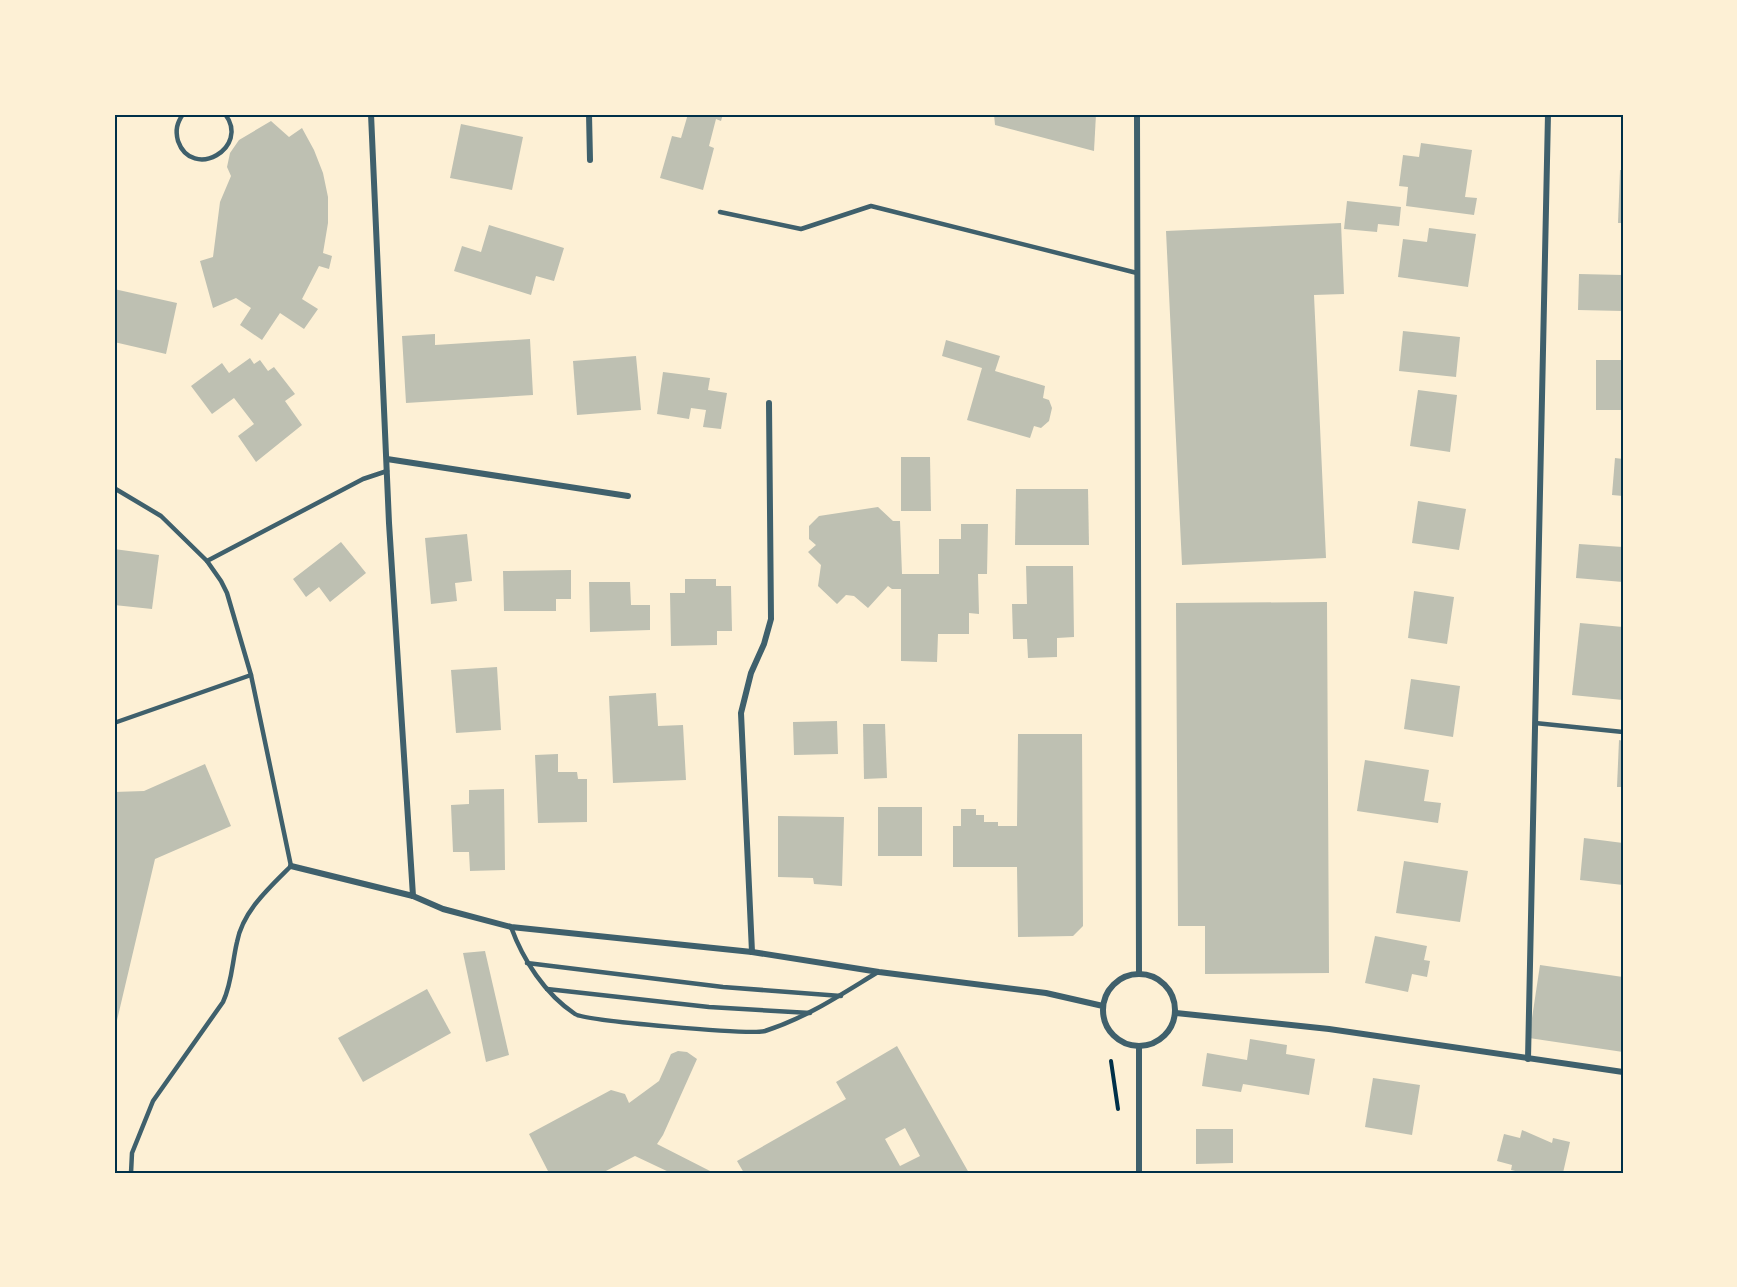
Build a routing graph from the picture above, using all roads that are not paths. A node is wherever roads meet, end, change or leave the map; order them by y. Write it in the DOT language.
graph roads {
  1 [pos="183,114"];
  2 [pos="225,114"];
  3 [pos="371,114"];
  4 [pos="589,114"];
  5 [pos="1137,114"];
  6 [pos="1548,114"];
  7 [pos="590,160"];
  8 [pos="720,212"];
  9 [pos="1137,273"];
  10 [pos="769,403"];
  11 [pos="387,459"];
  12 [pos="387,471"];
  13 [pos="114,488"];
  14 [pos="628,496"];
  15 [pos="207,561"];
  16 [pos="251,675"];
  17 [pos="114,723"];
  18 [pos="1535,723"];
  19 [pos="1623,732"];
  20 [pos="291,866"];
  21 [pos="414,896"];
  22 [pos="511,927"];
  23 [pos="752,952"];
  24 [pos="527,963"];
  25 [pos="879,972"];
  26 [pos="1139,973"];
  27 [pos="547,989"];
  28 [pos="841,996"];
  29 [pos="1102,1006"];
  30 [pos="812,1013"];
  31 [pos="1176,1013"];
  32 [pos="1139,1046"];
  33 [pos="1528,1059"];
  34 [pos="1623,1072"];
  35 [pos="131,1173"];
  36 [pos="1139,1173"];
  1 -- 2 [label="lane"];
  3 -- 11 [label="street"];
  4 -- 7 [label="street"];
  5 -- 9 [label="street"];
  6 -- 18 [label="street"];
  8 -- 9 [label="lane"];
  9 -- 26 [label="street"];
  10 -- 23 [label="street"];
  11 -- 12 [label="street"];
  11 -- 14 [label="street"];
  12 -- 15 [label="lane"];
  12 -- 21 [label="street"];
  13 -- 15 [label="lane"];
  15 -- 16 [label="lane"];
  16 -- 17 [label="lane"];
  16 -- 20 [label="lane"];
  18 -- 19 [label="lane"];
  18 -- 33 [label="street"];
  20 -- 21 [label="street"];
  20 -- 35 [label="lane"];
  21 -- 22 [label="street"];
  22 -- 23 [label="street"];
  22 -- 24 [label="lane"];
  23 -- 25 [label="street"];
  24 -- 27 [label="lane"];
  24 -- 28 [label="lane"];
  25 -- 28 [label="lane"];
  25 -- 29 [label="street"];
  26 -- 29 [label="street"];
  26 -- 31 [label="street"];
  27 -- 30 [label="lane"];
  27 -- 30 [label="lane"];
  28 -- 30 [label="lane"];
  29 -- 32 [label="street"];
  31 -- 32 [label="street"];
  31 -- 33 [label="street"];
  32 -- 36 [label="street"];
  33 -- 34 [label="street"];
}
